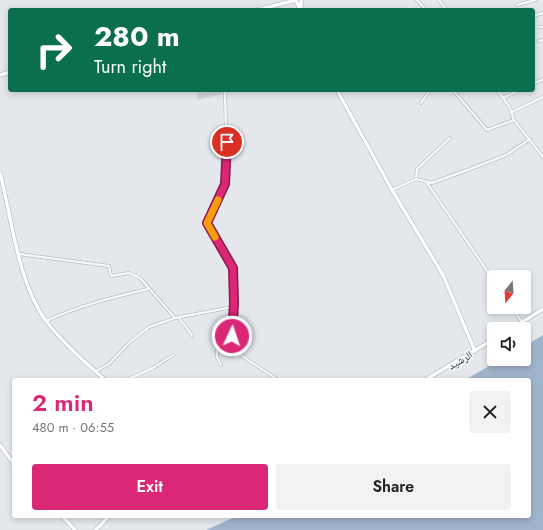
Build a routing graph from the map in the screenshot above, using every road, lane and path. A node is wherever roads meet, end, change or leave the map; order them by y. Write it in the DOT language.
graph roads {
  1 [pos="296,0"];
  2 [pos="417,0"];
  3 [pos="535,0"];
  4 [pos="517,5"];
  5 [pos="265,8"];
  6 [pos="424,8"];
  7 [pos="543,40"];
  8 [pos="539,41"];
  9 [pos="225,92"];
  10 [pos="338,92"];
  11 [pos="429,92"];
  12 [pos="455,92"];
  13 [pos="498,92"];
  14 [pos="516,92"];
  15 [pos="543,97"];
  16 [pos="503,98"];
  17 [pos="421,103"];
  18 [pos="512,112"];
  19 [pos="514,120"];
  20 [pos="450,138"];
  21 [pos="530,139"];
  22 [pos="543,157"];
  23 [pos="0,173"];
  24 [pos="416,179"];
  25 [pos="427,183"];
  26 [pos="392,190"];
  27 [pos="19,254"];
  28 [pos="487,271"];
  29 [pos="148,289"];
  30 [pos="233,307"];
  31 [pos="543,309"];
  32 [pos="516,314"];
  33 [pos="175,318"];
  34 [pos="179,318"];
  35 [pos="46,321"];
  36 [pos="522,322"];
  37 [pos="192,335"];
  38 [pos="232,342"];
  39 [pos="487,343"];
  40 [pos="475,351"];
  41 [pos="173,355"];
  42 [pos="221,365"];
  43 [pos="96,371"];
  44 [pos="103,378"];
  45 [pos="130,378"];
  46 [pos="275,378"];
  47 [pos="428,378"];
  48 [pos="0,445"];
  49 [pos="12,461"];
  50 [pos="64,518"];
  51 [pos="107,518"];
  52 [pos="75,530"];
  53 [pos="96,530"];
  1 -- 5 [label="main road"];
  2 -- 6 [label="street"];
  3 -- 4 [label="street"];
  7 -- 8 [label="street"];
  9 -- 30 [label="street"];
  10 -- 26 [label="main road"];
  11 -- 17 [label="street"];
  12 -- 19 [label="street"];
  13 -- 16 [label="street"];
  14 -- 16 [label="street"];
  15 -- 18 [label="street"];
  16 -- 18 [label="street"];
  18 -- 19 [label="street"];
  19 -- 21 [label="street"];
  20 -- 24 [label="street"];
  21 -- 22 [label="street"];
  21 -- 25 [label="street"];
  23 -- 27 [label="main road"];
  24 -- 25 [label="street"];
  24 -- 26 [label="street"];
  25 -- 28 [label="street"];
  26 -- 40 [label="main road"];
  27 -- 29 [label="street"];
  27 -- 35 [label="main road"];
  29 -- 33 [label="street"];
  29 -- 35 [label="street"];
  30 -- 34 [label="street"];
  30 -- 38 [label="street"];
  31 -- 36 [label="main road"];
  32 -- 36 [label="street"];
  33 -- 34 [label="street"];
  33 -- 43 [label="street"];
  34 -- 37 [label="street"];
  35 -- 43 [label="main road"];
  38 -- 42 [label="street"];
  38 -- 46 [label="street"];
  39 -- 40 [label="main road, الرشيد"];
  40 -- 47 [label="main road, الرشيد"];
  41 -- 45 [label="street"];
  43 -- 44 [label="main road"];
  48 -- 49 [label="main road"];
  50 -- 52 [label="main road"];
  51 -- 53 [label="main road"];
}
